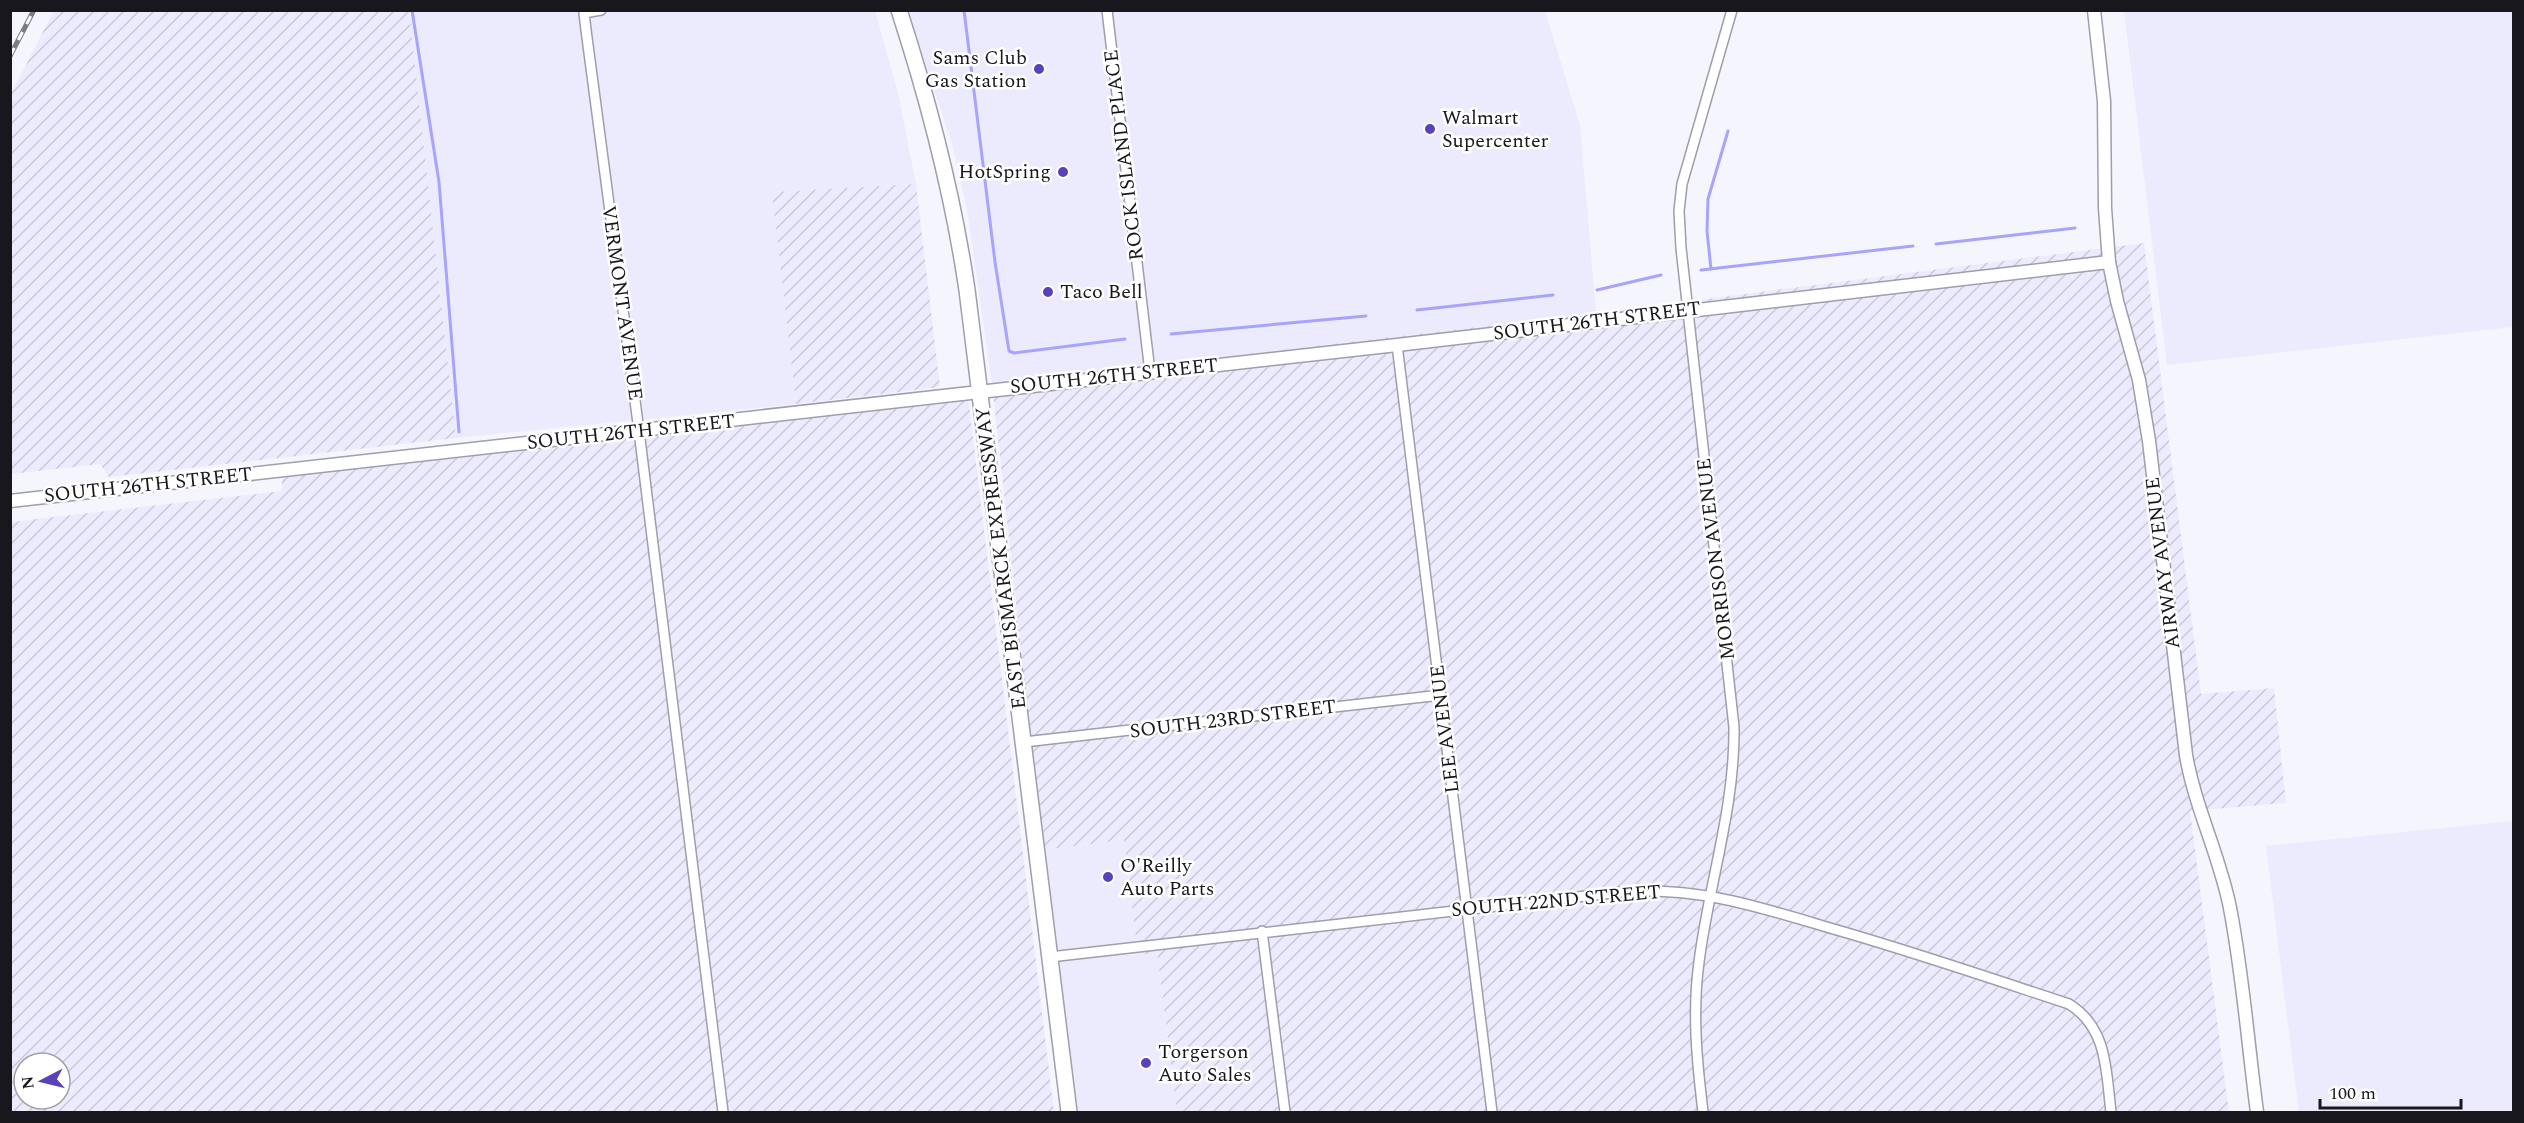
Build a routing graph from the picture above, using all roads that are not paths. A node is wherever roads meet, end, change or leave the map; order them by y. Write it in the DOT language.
graph roads {
  1 [pos="601,10"];
  2 [pos="899,10"];
  3 [pos="1107,10"];
  4 [pos="1732,10"];
  5 [pos="2094,10"];
  6 [pos="2109,262"];
  7 [pos="1688,310"];
  8 [pos="1397,345"];
  9 [pos="1150,372"];
  10 [pos="981,391"];
  11 [pos="639,431"];
  12 [pos="10,501"];
  13 [pos="1442,695"];
  14 [pos="1024,742"];
  15 [pos="1712,895"];
  16 [pos="1467,909"];
  17 [pos="1262,932"];
  18 [pos="1050,957"];
  19 [pos="723,1113"];
  20 [pos="1069,1113"];
  21 [pos="1285,1113"];
  22 [pos="1492,1113"];
  23 [pos="1703,1113"];
  24 [pos="2111,1113"];
  25 [pos="2257,1113"];
  1 -- 11 [label="street, VERMONT AVENUE"];
  2 -- 10 [label="main road, EAST BISMARCK EXPRESSWAY"];
  3 -- 9 [label="street, ROCK ISLAND PLACE"];
  4 -- 7 [label="street, MORRISON AVENUE"];
  5 -- 6 [label="street, AIRWAY AVENUE"];
  6 -- 7 [label="street, SOUTH 26TH STREET"];
  6 -- 25 [label="street, AIRWAY AVENUE"];
  7 -- 8 [label="street, SOUTH 26TH STREET"];
  7 -- 15 [label="street, MORRISON AVENUE"];
  8 -- 9 [label="street, SOUTH 26TH STREET"];
  8 -- 13 [label="street, LEE AVENUE"];
  9 -- 10 [label="street, SOUTH 26TH STREET"];
  10 -- 11 [label="street, SOUTH 26TH STREET"];
  10 -- 14 [label="main road, EAST BISMARCK EXPRESSWAY"];
  11 -- 12 [label="street, SOUTH 26TH STREET"];
  11 -- 19 [label="street, VERMONT AVENUE"];
  13 -- 14 [label="street, SOUTH 23RD STREET"];
  13 -- 16 [label="street, LEE AVENUE"];
  14 -- 18 [label="main road, EAST BISMARCK EXPRESSWAY"];
  15 -- 16 [label="street, SOUTH 22ND STREET"];
  15 -- 23 [label="street, MORRISON AVENUE"];
  15 -- 24 [label="street, SOUTH 22ND STREET"];
  16 -- 17 [label="street, SOUTH 22ND STREET"];
  16 -- 22 [label="street, LEE AVENUE"];
  17 -- 18 [label="street, SOUTH 22ND STREET"];
  17 -- 21 [label="street"];
  18 -- 20 [label="main road, EAST BISMARCK EXPRESSWAY"];
}
